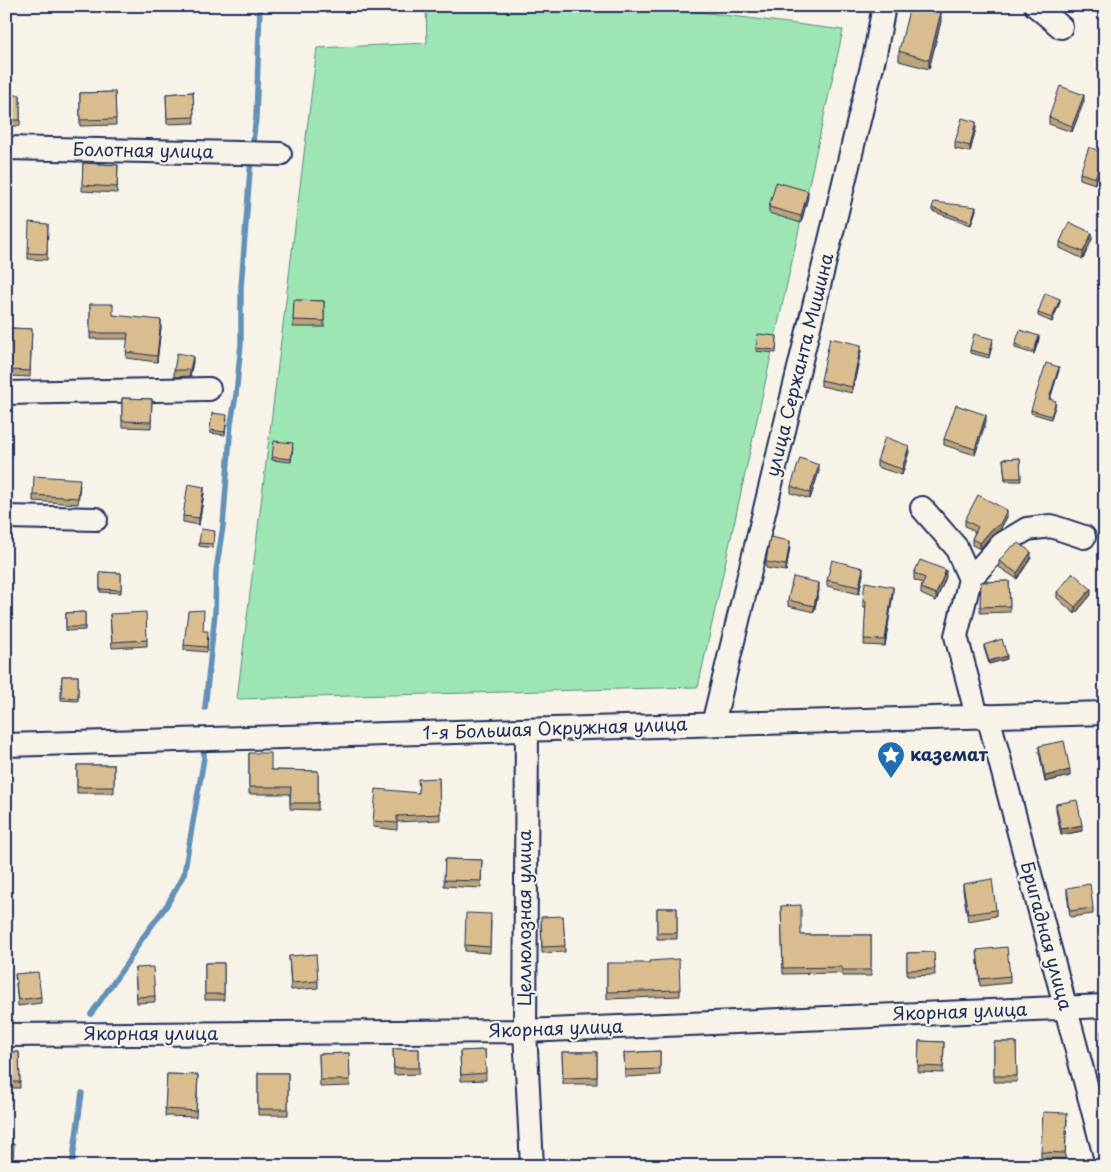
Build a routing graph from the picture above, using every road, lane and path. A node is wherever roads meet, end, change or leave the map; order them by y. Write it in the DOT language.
graph roads {
  1 [pos="884,6"];
  2 [pos="1036,6"];
  3 [pos="1061,26"];
  4 [pos="6,148"];
  5 [pos="280,154"];
  6 [pos="209,389"];
  7 [pos="6,393"];
  8 [pos="922,508"];
  9 [pos="6,517"];
  10 [pos="96,518"];
  11 [pos="1084,537"];
  12 [pos="970,579"];
  13 [pos="1105,713"];
  14 [pos="983,716"];
  15 [pos="713,724"];
  16 [pos="527,730"];
  17 [pos="6,745"];
  18 [pos="1105,1006"];
  19 [pos="1064,1008"];
  20 [pos="524,1031"];
  21 [pos="6,1034"];
  22 [pos="1105,1156"];
  23 [pos="532,1166"];
  1 -- 15 [label="street, улица Сержанта Мишина"];
  2 -- 3 [label="street"];
  4 -- 5 [label="street, Болотная улица"];
  6 -- 7 [label="street"];
  8 -- 12 [label="street"];
  9 -- 10 [label="street"];
  11 -- 12 [label="street"];
  12 -- 14 [label="street, Бригадная улица"];
  13 -- 14 [label="street, 1-я Большая Окружная улица"];
  14 -- 15 [label="street, 1-я Большая Окружная улица"];
  14 -- 19 [label="street, Бригадная улица"];
  15 -- 16 [label="street, 1-я Большая Окружная улица"];
  16 -- 17 [label="street, 1-я Большая Окружная улица"];
  16 -- 20 [label="street, Целлюлозная улица"];
  18 -- 19 [label="street, Якорная улица"];
  19 -- 20 [label="street, Якорная улица"];
  19 -- 22 [label="street, Бригадная улица"];
  20 -- 21 [label="street, Якорная улица"];
  20 -- 23 [label="street, Целлюлозная улица"];
}
